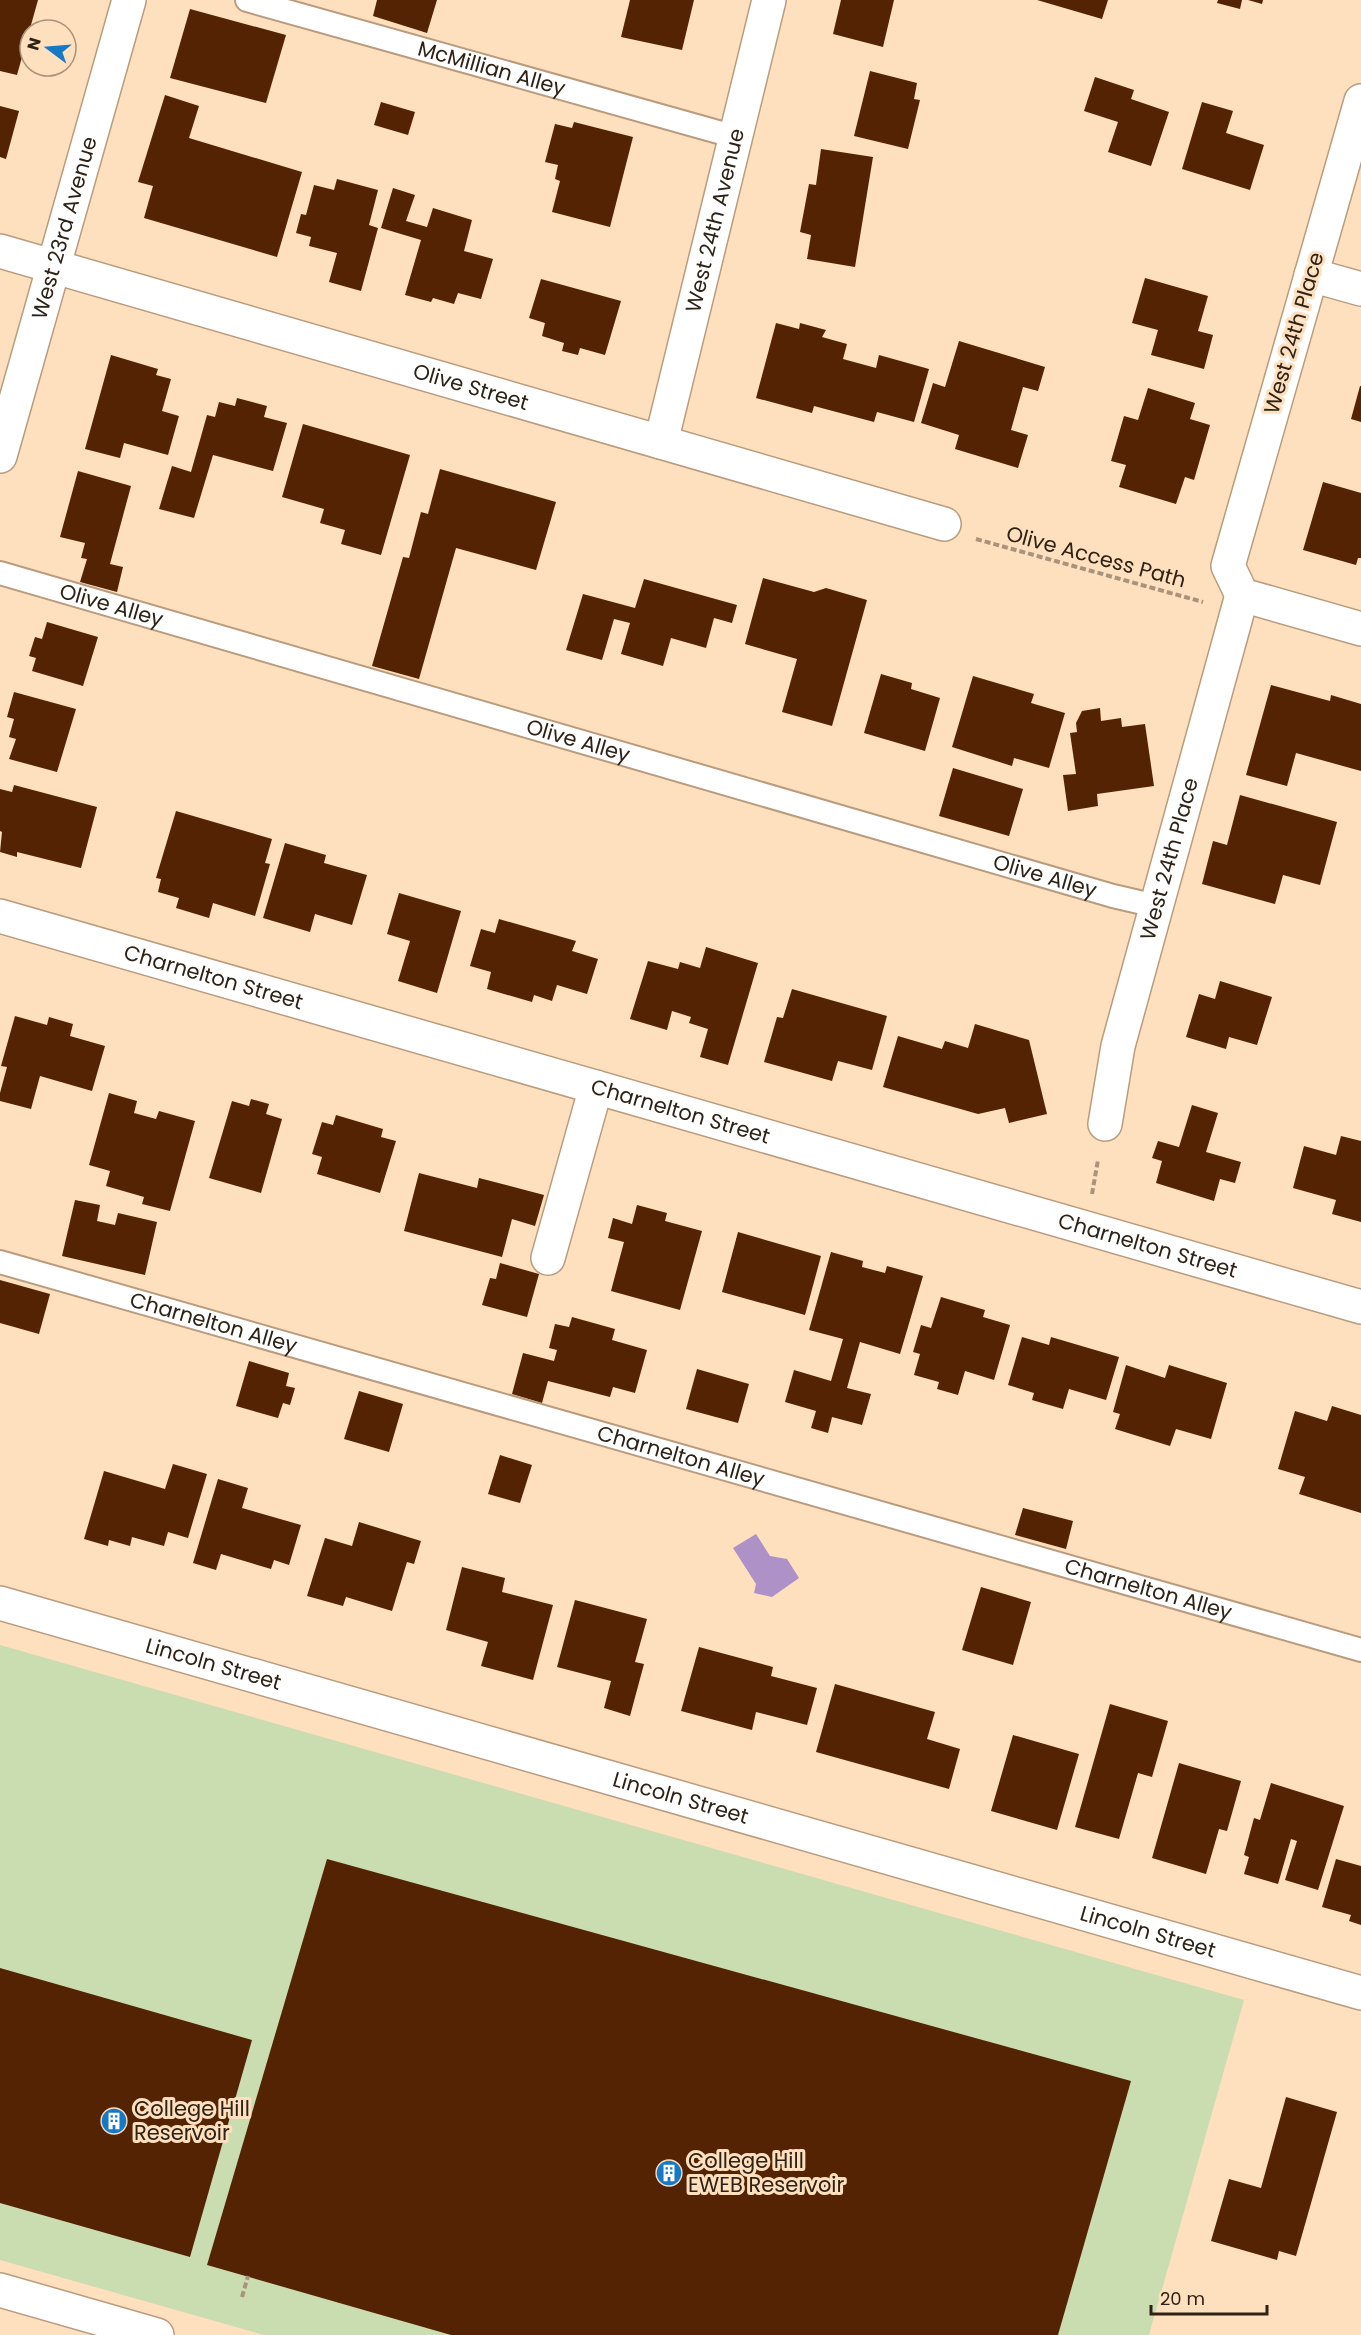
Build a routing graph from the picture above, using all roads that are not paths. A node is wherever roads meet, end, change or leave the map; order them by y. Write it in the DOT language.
graph roads {
  1 [pos="129,0"];
  2 [pos="247,0"];
  3 [pos="769,0"];
  4 [pos="1361,101"];
  5 [pos="736,137"];
  6 [pos="0,251"];
  7 [pos="54,266"];
  8 [pos="1311,275"];
  9 [pos="1361,289"];
  10 [pos="661,442"];
  11 [pos="0,456"];
  12 [pos="944,524"];
  13 [pos="0,573"];
  14 [pos="1242,595"];
  15 [pos="1361,629"];
  16 [pos="1156,906"];
  17 [pos="0,916"];
  18 [pos="596,1087"];
  19 [pos="1105,1124"];
  20 [pos="548,1258"];
  21 [pos="0,1262"];
  22 [pos="1361,1307"];
  23 [pos="0,1604"];
  24 [pos="1361,1650"];
  25 [pos="1361,1994"];
  26 [pos="0,2290"];
  27 [pos="157,2335"];
  1 -- 7 [label="street, West 23rd Avenue"];
  2 -- 5 [label="lane, McMillian Alley"];
  3 -- 5 [label="street, West 24th Avenue"];
  4 -- 8 [label="street, West 24th Place"];
  5 -- 10 [label="street, West 24th Avenue"];
  6 -- 7 [label="street, Olive Street"];
  7 -- 10 [label="street, Olive Street"];
  7 -- 11 [label="street, West 23rd Avenue"];
  8 -- 9 [label="street"];
  8 -- 14 [label="street, West 24th Place"];
  10 -- 12 [label="street, Olive Street"];
  13 -- 16 [label="lane, Olive Alley"];
  14 -- 15 [label="street"];
  14 -- 16 [label="street, West 24th Place"];
  16 -- 19 [label="street, West 24th Place"];
  17 -- 18 [label="street, Charnelton Street"];
  18 -- 20 [label="street"];
  18 -- 22 [label="street, Charnelton Street"];
  21 -- 24 [label="lane, Charnelton Alley"];
  23 -- 25 [label="street, Lincoln Street"];
  26 -- 27 [label="street"];
}
